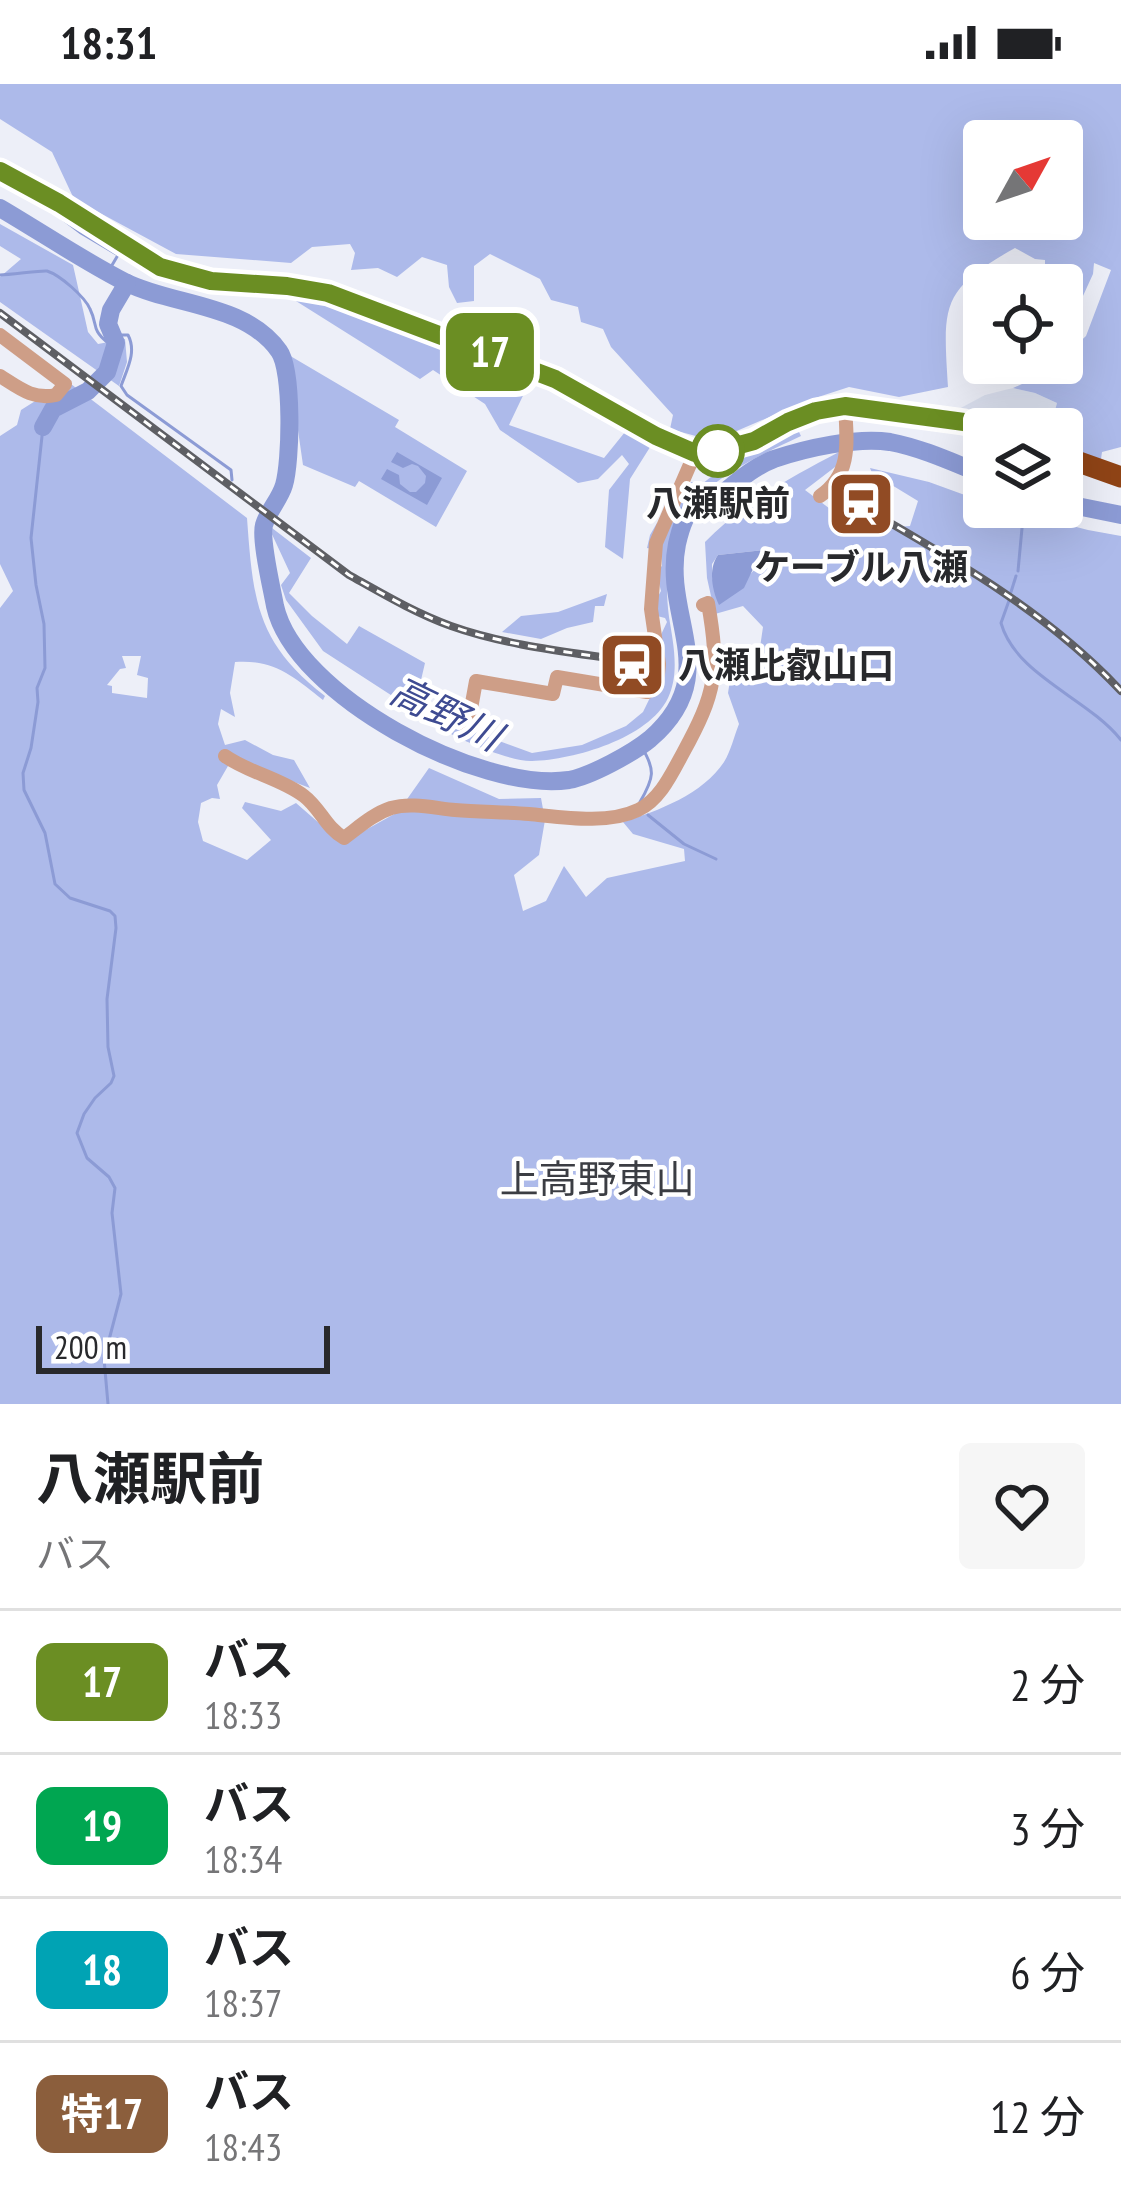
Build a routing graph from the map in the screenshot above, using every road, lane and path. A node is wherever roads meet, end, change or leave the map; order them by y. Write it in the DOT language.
graph roads {
  1 [pos="0,171"];
  2 [pos="0,334"];
  3 [pos="0,376"];
  4 [pos="846,413"];
  5 [pos="963,422"];
  6 [pos="695,453"];
  7 [pos="1083,463"];
  8 [pos="845,464"];
  9 [pos="861,477"];
  10 [pos="1121,477"];
  11 [pos="820,496"];
  12 [pos="703,605"];
  13 [pos="417,688"];
  14 [pos="225,756"];
  1 -- 6 [label="highway"];
  2 -- 3 [label="street"];
  4 -- 5 [label="highway"];
  4 -- 6 [label="highway"];
  4 -- 8 [label="street"];
  6 -- 13 [label="street"];
  7 -- 10 [label="highway"];
  8 -- 9 [label="street"];
  8 -- 11 [label="street"];
  12 -- 14 [label="street"];
}
